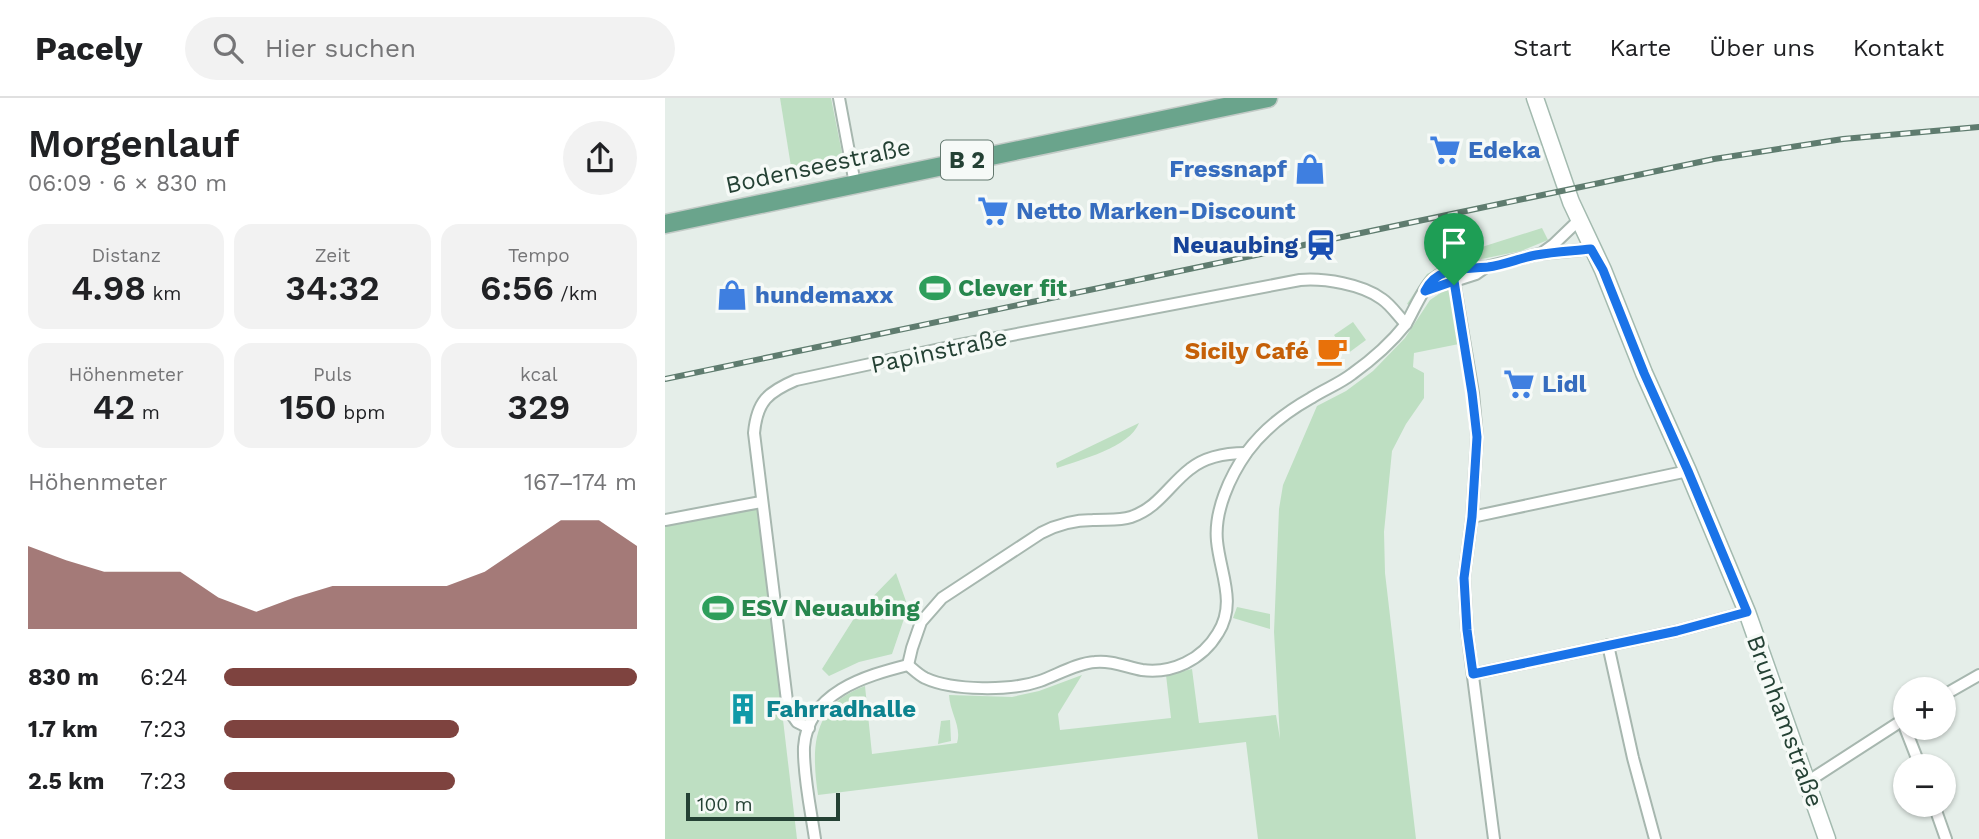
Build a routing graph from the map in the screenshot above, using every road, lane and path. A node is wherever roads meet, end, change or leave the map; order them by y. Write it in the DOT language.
graph roads {
  1 [pos="839,98"];
  2 [pos="1268,98"];
  3 [pos="1535,98"];
  4 [pos="855,184"];
  5 [pos="1579,220"];
  6 [pos="665,223"];
  7 [pos="1591,249"];
  8 [pos="1539,254"];
  9 [pos="1486,267"];
  10 [pos="1454,281"];
  11 [pos="1425,291"];
  12 [pos="1406,324"];
  13 [pos="1247,453"];
  14 [pos="1688,471"];
  15 [pos="761,502"];
  16 [pos="1472,517"];
  17 [pos="665,520"];
  18 [pos="1747,612"];
  19 [pos="1608,646"];
  20 [pos="908,666"];
  21 [pos="1473,674"];
  22 [pos="1979,675"];
  23 [pos="1956,688"];
  24 [pos="1893,726"];
  25 [pos="809,728"];
  26 [pos="1807,782"];
  27 [pos="1938,817"];
  28 [pos="815,839"];
  29 [pos="1494,839"];
  30 [pos="1655,839"];
  31 [pos="1827,839"];
  32 [pos="1946,839"];
  1 -- 4 [label="street"];
  2 -- 4 [label="main road, Bodenseestraße / B 2"];
  3 -- 5 [label="street, Brunhamstraße"];
  4 -- 6 [label="main road, Bodenseestraße / B 2"];
  5 -- 7 [label="street, Brunhamstraße"];
  5 -- 8 [label="street"];
  7 -- 8 [label="street"];
  7 -- 14 [label="street, Brunhamstraße"];
  8 -- 9 [label="street"];
  9 -- 10 [label="street"];
  9 -- 11 [label="street"];
  10 -- 11 [label="street"];
  10 -- 16 [label="street"];
  11 -- 12 [label="street"];
  12 -- 13 [label="street"];
  12 -- 15 [label="street, Papinstraße"];
  13 -- 20 [label="street"];
  13 -- 20 [label="street"];
  14 -- 16 [label="street"];
  14 -- 18 [label="street, Brunhamstraße"];
  15 -- 17 [label="street"];
  15 -- 25 [label="street, Papinstraße"];
  16 -- 21 [label="street"];
  18 -- 19 [label="street"];
  18 -- 26 [label="street, Brunhamstraße"];
  19 -- 21 [label="street"];
  19 -- 30 [label="street"];
  20 -- 25 [label="street"];
  21 -- 29 [label="street"];
  22 -- 23 [label="street"];
  24 -- 26 [label="street"];
  25 -- 28 [label="street"];
  26 -- 31 [label="street, Brunhamstraße"];
  27 -- 32 [label="street"];
}
